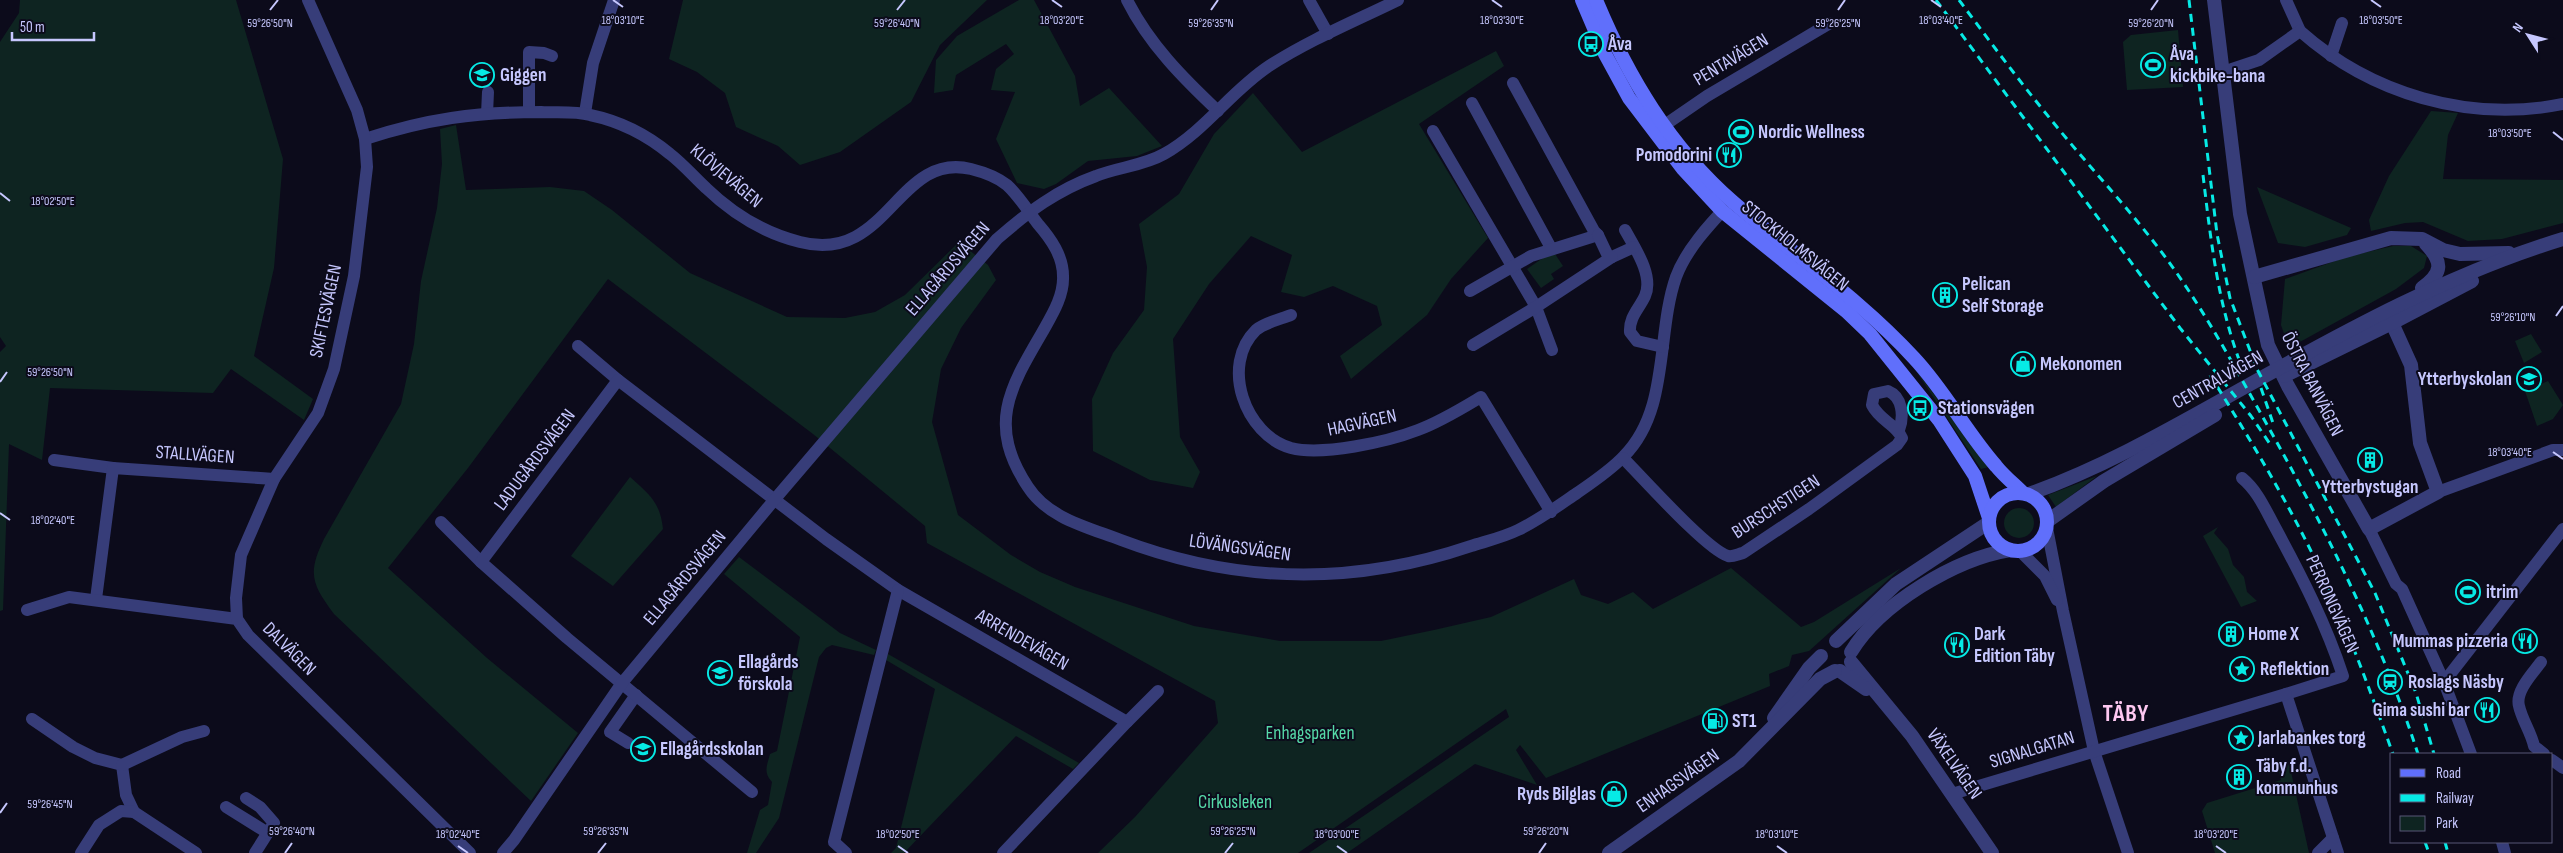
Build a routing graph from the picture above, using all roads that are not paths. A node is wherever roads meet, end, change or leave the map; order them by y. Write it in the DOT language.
graph roads {
  1 [pos="308,0"];
  2 [pos="614,0"];
  3 [pos="1127,0"];
  4 [pos="1309,0"];
  5 [pos="1398,0"];
  6 [pos="1582,0"];
  7 [pos="1596,0"];
  8 [pos="2214,0"];
  9 [pos="2286,0"];
  10 [pos="1830,23"];
  11 [pos="2342,23"];
  12 [pos="2300,31"];
  13 [pos="1328,34"];
  14 [pos="552,56"];
  15 [pos="2331,56"];
  16 [pos="2223,72"];
  17 [pos="1513,83"];
  18 [pos="488,92"];
  19 [pos="1472,103"];
  20 [pos="2563,104"];
  21 [pos="1218,111"];
  22 [pos="529,112"];
  23 [pos="585,113"];
  24 [pos="487,114"];
  25 [pos="1659,129"];
  26 [pos="1433,131"];
  27 [pos="365,139"];
  28 [pos="1727,206"];
  29 [pos="1029,211"];
  30 [pos="1625,230"];
  31 [pos="1598,235"];
  32 [pos="2422,239"];
  33 [pos="2563,239"];
  34 [pos="1634,247"];
  35 [pos="2563,247"];
  36 [pos="1551,248"];
  37 [pos="2517,253"];
  38 [pos="1612,257"];
  39 [pos="1511,267"];
  40 [pos="2254,276"];
  41 [pos="1470,291"];
  42 [pos="1536,308"];
  43 [pos="1291,315"];
  44 [pos="2391,317"];
  45 [pos="1473,345"];
  46 [pos="578,346"];
  47 [pos="1663,347"];
  48 [pos="1552,350"];
  49 [pos="618,380"];
  50 [pos="2199,418"];
  51 [pos="1898,430"];
  52 [pos="2563,450"];
  53 [pos="1623,458"];
  54 [pos="54,460"];
  55 [pos="112,468"];
  56 [pos="2242,478"];
  57 [pos="274,479"];
  58 [pos="2438,492"];
  59 [pos="2026,494"];
  60 [pos="775,499"];
  61 [pos="1551,512"];
  62 [pos="1988,521"];
  63 [pos="441,522"];
  64 [pos="2048,524"];
  65 [pos="2369,529"];
  66 [pos="2563,529"];
  67 [pos="2015,551"];
  68 [pos="481,562"];
  69 [pos="898,590"];
  70 [pos="96,599"];
  71 [pos="27,610"];
  72 [pos="2062,611"];
  73 [pos="237,619"];
  74 [pos="1836,642"];
  75 [pos="1822,656"];
  76 [pos="2542,662"];
  77 [pos="1844,664"];
  78 [pos="2444,682"];
  79 [pos="622,684"];
  80 [pos="1158,691"];
  81 [pos="2286,694"];
  82 [pos="636,695"];
  83 [pos="32,719"];
  84 [pos="1127,722"];
  85 [pos="204,731"];
  86 [pos="1765,734"];
  87 [pos="628,743"];
  88 [pos="2094,751"];
  89 [pos="2471,753"];
  90 [pos="2543,753"];
  91 [pos="122,765"];
  92 [pos="752,792"];
  93 [pos="1952,794"];
  94 [pos="246,798"];
  95 [pos="226,807"];
  96 [pos="134,812"];
  97 [pos="268,833"];
  98 [pos="2332,838"];
  99 [pos="830,848"];
  100 [pos="81,853"];
  101 [pos="196,853"];
  102 [pos="255,853"];
  103 [pos="470,853"];
  104 [pos="503,853"];
  105 [pos="846,853"];
  106 [pos="1003,853"];
  107 [pos="1609,853"];
  108 [pos="1992,853"];
  109 [pos="2128,853"];
  110 [pos="2318,853"];
  111 [pos="2338,853"];
  1 -- 27 [label="street, SKIFTESVÄGEN"];
  2 -- 23 [label="street"];
  3 -- 21 [label="street"];
  4 -- 13 [label="street"];
  5 -- 13 [label="street, ELLAGÅRDSVÄGEN"];
  6 -- 25 [label="main road, STOCKHOLMSVÄGEN"];
  7 -- 25 [label="main road, STOCKHOLMSVÄGEN"];
  8 -- 16 [label="street, ÖSTRA BANVÄGEN"];
  9 -- 12 [label="street"];
  10 -- 25 [label="street, PENTAVÄGEN"];
  11 -- 15 [label="street"];
  12 -- 15 [label="street"];
  12 -- 16 [label="street"];
  13 -- 21 [label="street, ELLAGÅRDSVÄGEN"];
  14 -- 22 [label="street"];
  15 -- 20 [label="street"];
  16 -- 40 [label="street, ÖSTRA BANVÄGEN"];
  17 -- 31 [label="street"];
  18 -- 24 [label="street"];
  19 -- 36 [label="street"];
  21 -- 29 [label="street, ELLAGÅRDSVÄGEN"];
  22 -- 23 [label="street, KLÖVJEVÄGEN"];
  22 -- 24 [label="street, KLÖVJEVÄGEN"];
  23 -- 29 [label="street, KLÖVJEVÄGEN"];
  24 -- 27 [label="street, KLÖVJEVÄGEN"];
  25 -- 28 [label="main road, STOCKHOLMSVÄGEN"];
  26 -- 39 [label="street"];
  27 -- 57 [label="street, SKIFTESVÄGEN"];
  28 -- 47 [label="street, LÖVÄNGSVÄGEN"];
  28 -- 59 [label="main road, STOCKHOLMSVÄGEN"];
  28 -- 62 [label="main road, STOCKHOLMSVÄGEN"];
  29 -- 60 [label="street, ELLAGÅRDSVÄGEN"];
  29 -- 61 [label="street, LÖVÄNGSVÄGEN"];
  30 -- 34 [label="street"];
  31 -- 36 [label="street"];
  31 -- 38 [label="street"];
  32 -- 37 [label="street"];
  32 -- 40 [label="street"];
  32 -- 44 [label="street"];
  33 -- 37 [label="street, CENTRALVÄGEN"];
  34 -- 38 [label="street"];
  34 -- 47 [label="street"];
  35 -- 44 [label="street, CENTRALVÄGEN"];
  36 -- 39 [label="street"];
  37 -- 44 [label="street, CENTRALVÄGEN"];
  38 -- 42 [label="street"];
  39 -- 41 [label="street"];
  39 -- 42 [label="street"];
  40 -- 65 [label="street, ÖSTRA BANVÄGEN"];
  42 -- 45 [label="street"];
  42 -- 48 [label="street"];
  43 -- 61 [label="street, HAGVÄGEN"];
  44 -- 50 [label="street, CENTRALVÄGEN"];
  44 -- 58 [label="street"];
  46 -- 49 [label="street"];
  47 -- 53 [label="street, LÖVÄNGSVÄGEN"];
  49 -- 60 [label="street"];
  49 -- 68 [label="street, LADUGÅRDSVÄGEN"];
  50 -- 59 [label="street, CENTRALVÄGEN"];
  50 -- 64 [label="street, CENTRALVÄGEN"];
  51 -- 53 [label="street, BURSCHSTIGEN"];
  52 -- 58 [label="street"];
  53 -- 61 [label="street, LÖVÄNGSVÄGEN"];
  54 -- 55 [label="street, STALLVÄGEN"];
  55 -- 57 [label="street, STALLVÄGEN"];
  55 -- 70 [label="street"];
  56 -- 81 [label="street, PERRONGVÄGEN"];
  57 -- 73 [label="street, SKIFTESVÄGEN"];
  58 -- 65 [label="street"];
  59 -- 62 [label="main road"];
  59 -- 64 [label="main road"];
  60 -- 69 [label="street, ARRENDEVÄGEN"];
  60 -- 79 [label="street, ELLAGÅRDSVÄGEN"];
  62 -- 67 [label="main road"];
  62 -- 74 [label="street"];
  63 -- 68 [label="street"];
  64 -- 67 [label="main road"];
  64 -- 72 [label="street"];
  65 -- 78 [label="street, ÖSTRA BANVÄGEN"];
  66 -- 78 [label="street"];
  67 -- 72 [label="street"];
  67 -- 77 [label="street, ENHAGSVÄGEN"];
  68 -- 79 [label="street"];
  69 -- 84 [label="street, ARRENDEVÄGEN"];
  69 -- 99 [label="street"];
  70 -- 71 [label="street, DALVÄGEN"];
  70 -- 73 [label="street, DALVÄGEN"];
  72 -- 88 [label="street"];
  73 -- 103 [label="street, DALVÄGEN"];
  74 -- 75 [label="street"];
  74 -- 77 [label="street"];
  75 -- 77 [label="street"];
  75 -- 86 [label="street, ENHAGSVÄGEN"];
  76 -- 90 [label="street"];
  77 -- 86 [label="street, ENHAGSVÄGEN"];
  77 -- 93 [label="street, VÄXELVÄGEN"];
  78 -- 89 [label="street, ÖSTRA BANVÄGEN"];
  79 -- 82 [label="street"];
  79 -- 104 [label="street, ELLAGÅRDSVÄGEN"];
  80 -- 84 [label="street"];
  81 -- 88 [label="street"];
  81 -- 98 [label="street"];
  82 -- 87 [label="street"];
  82 -- 92 [label="street"];
  83 -- 91 [label="street"];
  84 -- 106 [label="street"];
  85 -- 91 [label="street"];
  86 -- 107 [label="street, ENHAGSVÄGEN"];
  88 -- 93 [label="street, SIGNALGATAN"];
  88 -- 109 [label="street"];
  91 -- 96 [label="street"];
  93 -- 108 [label="street, VÄXELVÄGEN"];
  94 -- 97 [label="street"];
  95 -- 97 [label="street"];
  96 -- 100 [label="street"];
  96 -- 101 [label="street"];
  97 -- 102 [label="street"];
  98 -- 110 [label="street"];
  98 -- 111 [label="street"];
  99 -- 105 [label="street"];
}
